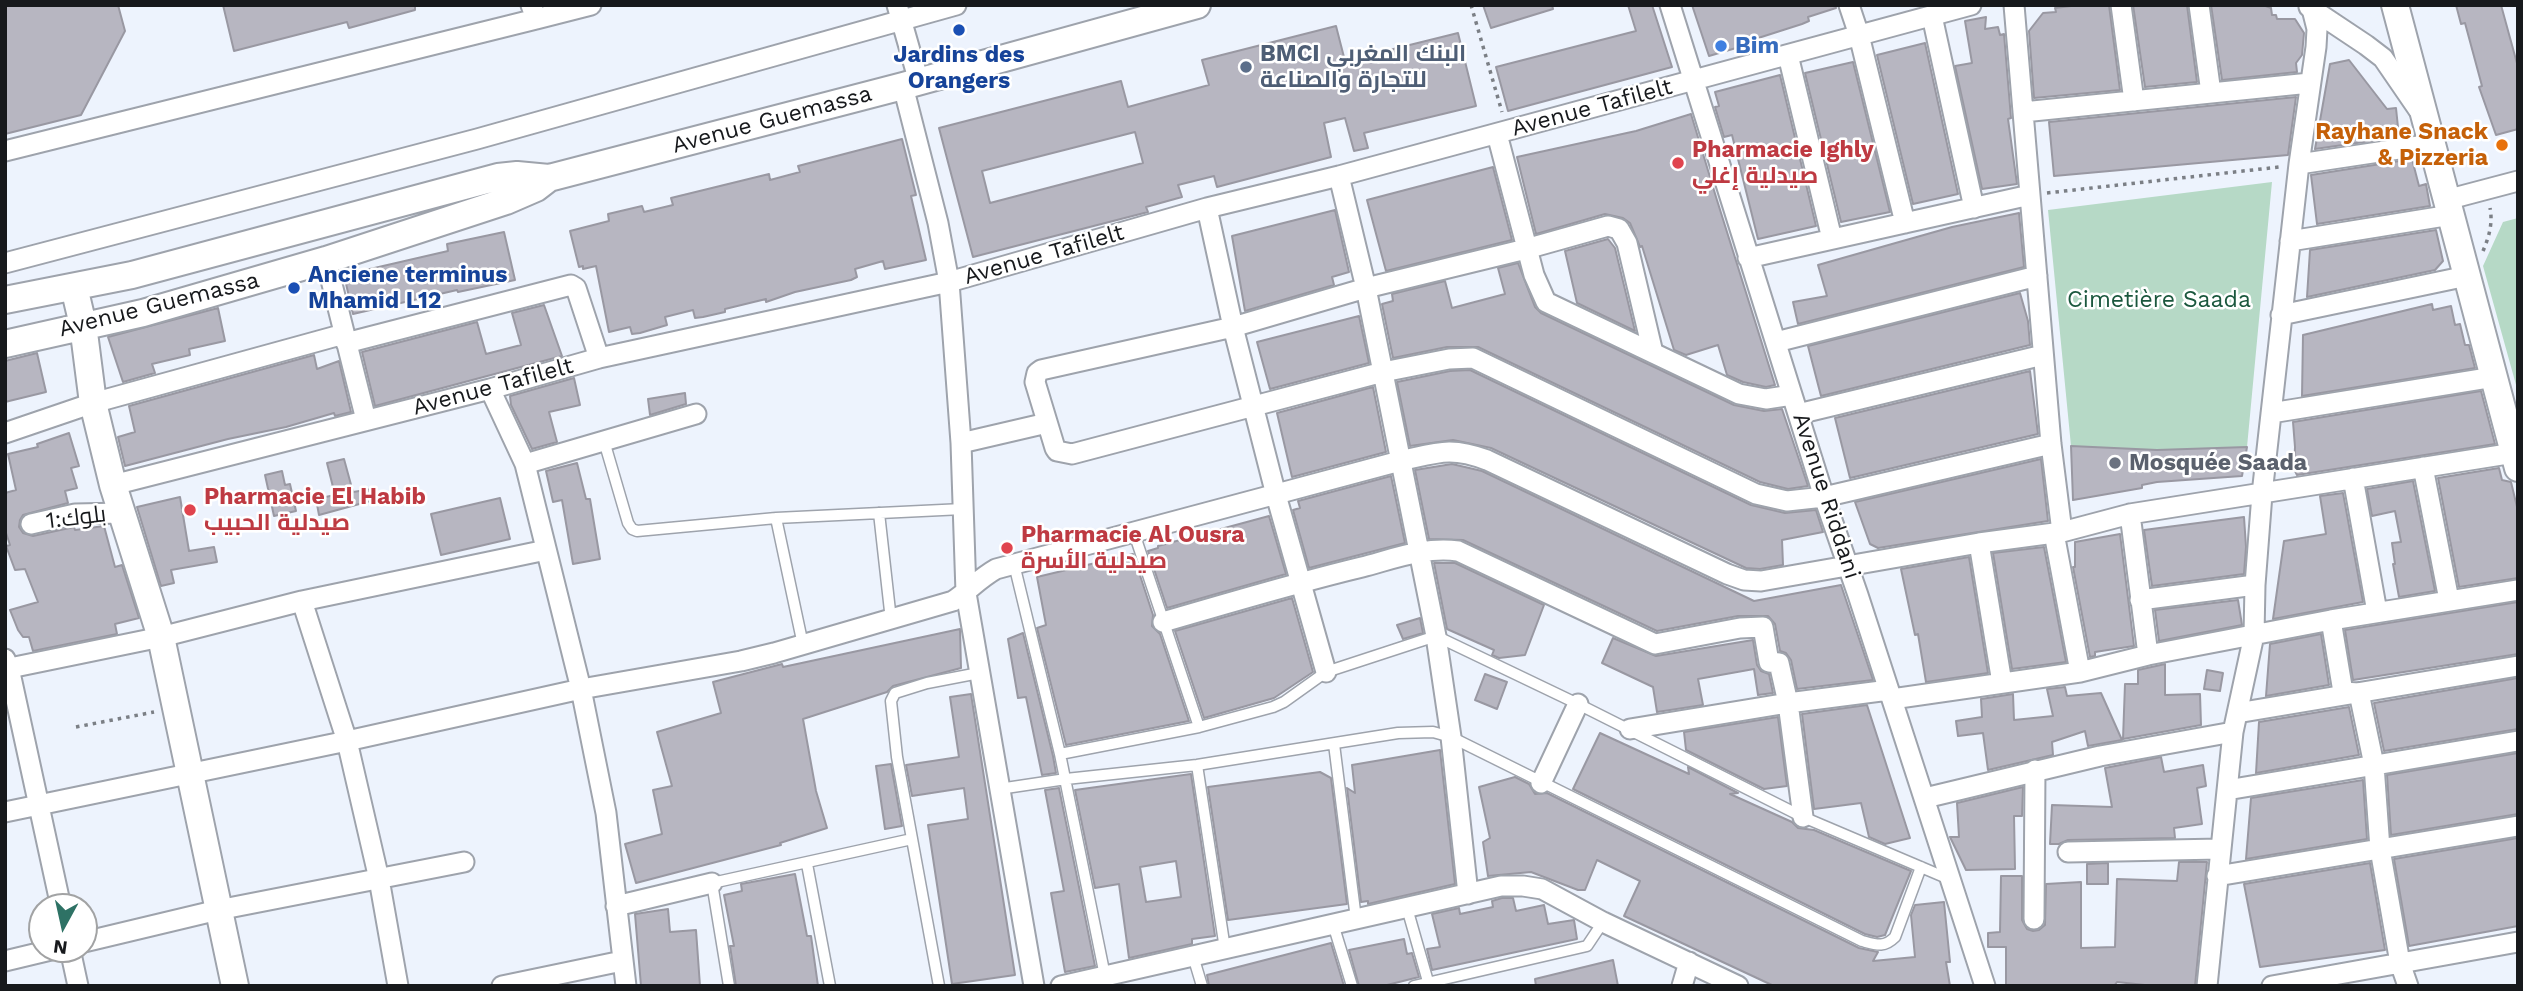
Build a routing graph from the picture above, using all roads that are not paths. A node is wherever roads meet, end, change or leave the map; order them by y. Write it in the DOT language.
graph roads {
  1 [pos="590,5"];
  2 [pos="956,5"];
  3 [pos="1197,5"];
  4 [pos="1670,5"];
  5 [pos="1849,5"];
  6 [pos="1971,5"];
  7 [pos="2014,5"];
  8 [pos="2121,5"];
  9 [pos="2199,5"];
  10 [pos="2395,5"];
  11 [pos="2310,7"];
  12 [pos="533,12"];
  13 [pos="899,13"];
  14 [pos="1932,16"];
  15 [pos="1859,36"];
  16 [pos="1788,55"];
  17 [pos="1693,80"];
  18 [pos="2311,83"];
  19 [pos="911,84"];
  20 [pos="2211,93"];
  21 [pos="2134,101"];
  22 [pos="2023,112"];
  23 [pos="2425,118"];
  24 [pos="1502,132"];
  25 [pos="2432,144"];
  26 [pos="5,151"];
  27 [pos="2299,164"];
  28 [pos="1339,176"];
  29 [pos="549,178"];
  30 [pos="2518,181"];
  31 [pos="2030,195"];
  32 [pos="1207,208"];
  33 [pos="1973,208"];
  34 [pos="2449,208"];
  35 [pos="1905,223"];
  36 [pos="1832,239"];
  37 [pos="2290,242"];
  38 [pos="1526,249"];
  39 [pos="1748,258"];
  40 [pos="327,260"];
  41 [pos="5,263"];
  42 [pos="2037,276"];
  43 [pos="2467,276"];
  44 [pos="949,282"];
  45 [pos="74,287"];
  46 [pos="1366,288"];
  47 [pos="5,300"];
  48 [pos="2281,314"];
  49 [pos="83,325"];
  50 [pos="1233,327"];
  51 [pos="345,338"];
  52 [pos="1776,342"];
  53 [pos="5,344"];
  54 [pos="1653,353"];
  55 [pos="2043,355"];
  56 [pos="599,358"];
  57 [pos="1383,372"];
  58 [pos="2494,377"];
  59 [pos="490,389"];
  60 [pos="93,403"];
  61 [pos="1795,405"];
  62 [pos="1254,406"];
  63 [pos="2271,413"];
  64 [pos="696,414"];
  65 [pos="366,420"];
  66 [pos="1047,423"];
  67 [pos="5,433"];
  68 [pos="604,441"];
  69 [pos="961,443"];
  70 [pos="2051,444"];
  71 [pos="1400,461"];
  72 [pos="2516,461"];
  73 [pos="526,464"];
  74 [pos="2423,467"];
  75 [pos="2353,478"];
  76 [pos="113,485"];
  77 [pos="2262,494"];
  78 [pos="1276,495"];
  79 [pos="1824,497"];
  80 [pos="963,509"];
  81 [pos="122,513"];
  82 [pos="879,513"];
  83 [pos="2130,514"];
  84 [pos="776,518"];
  85 [pos="31,524"];
  86 [pos="1134,533"];
  87 [pos="2058,533"];
  88 [pos="1979,543"];
  89 [pos="546,550"];
  90 [pos="1419,552"];
  91 [pos="1014,564"];
  92 [pos="1848,567"];
  93 [pos="1301,582"];
  94 [pos="2255,585"];
  95 [pos="2518,590"];
  96 [pos="966,593"];
  97 [pos="2140,600"];
  98 [pos="2449,600"];
  99 [pos="302,601"];
  100 [pos="2377,612"];
  101 [pos="891,620"];
  102 [pos="2331,620"];
  103 [pos="1163,622"];
  104 [pos="2254,635"];
  105 [pos="1436,636"];
  106 [pos="161,637"];
  107 [pos="803,645"];
  108 [pos="2148,655"];
  109 [pos="7,665"];
  110 [pos="2518,666"];
  111 [pos="1326,672"];
  112 [pos="2080,672"];
  113 [pos="979,673"];
  114 [pos="2002,683"];
  115 [pos="581,689"];
  116 [pos="2360,693"];
  117 [pos="1890,695"];
  118 [pos="1788,703"];
  119 [pos="1578,704"];
  120 [pos="2235,722"];
  121 [pos="1199,727"];
  122 [pos="1630,729"];
  123 [pos="1451,737"];
  124 [pos="347,741"];
  125 [pos="2518,741"];
  126 [pos="1334,744"];
  127 [pos="1060,754"];
  128 [pos="1198,765"];
  129 [pos="2374,765"];
  130 [pos="2035,770"];
  131 [pos="192,773"];
  132 [pos="1066,779"];
  133 [pos="1541,783"];
  134 [pos="999,789"];
  135 [pos="2227,790"];
  136 [pos="1925,798"];
  137 [pos="41,804"];
  138 [pos="5,812"];
  139 [pos="1803,817"];
  140 [pos="2518,826"];
  141 [pos="912,839"];
  142 [pos="2220,849"];
  143 [pos="2379,849"];
  144 [pos="2068,852"];
  145 [pos="464,862"];
  146 [pos="807,864"];
  147 [pos="1921,867"];
  148 [pos="2217,876"];
  149 [pos="379,879"];
  150 [pos="1949,879"];
  151 [pos="712,883"];
  152 [pos="58,893"];
  153 [pos="1468,894"];
  154 [pos="616,906"];
  155 [pos="1407,908"];
  156 [pos="218,910"];
  157 [pos="1356,919"];
  158 [pos="2034,919"];
  159 [pos="1603,922"];
  160 [pos="1333,924"];
  161 [pos="98,939"];
  162 [pos="2518,942"];
  163 [pos="1225,949"];
  164 [pos="28,955"];
  165 [pos="1193,956"];
  166 [pos="5,961"];
  167 [pos="622,961"];
  168 [pos="1689,962"];
  169 [pos="73,963"];
  170 [pos="2400,963"];
  171 [pos="1105,976"];
  172 [pos="1429,984"];
  173 [pos="1033,985"];
  174 [pos="78,986"];
  175 [pos="235,986"];
  176 [pos="398,986"];
  177 [pos="502,986"];
  178 [pos="626,986"];
  179 [pos="729,986"];
  180 [pos="830,986"];
  181 [pos="939,986"];
  182 [pos="1024,986"];
  183 [pos="1061,986"];
  184 [pos="1202,986"];
  185 [pos="1352,986"];
  186 [pos="1413,986"];
  187 [pos="1682,986"];
  188 [pos="1738,986"];
  189 [pos="1985,986"];
  190 [pos="2207,986"];
  191 [pos="2272,986"];
  192 [pos="2409,986"];
  1 -- 12 [label="street"];
  2 -- 13 [label="street"];
  3 -- 19 [label="main road, Avenue Guemassa"];
  4 -- 17 [label="street, Avenue Riddani"];
  5 -- 15 [label="street"];
  6 -- 14 [label="street, Avenue Tafilelt"];
  7 -- 22 [label="street"];
  8 -- 21 [label="street"];
  9 -- 20 [label="street"];
  10 -- 23 [label="main road"];
  11 -- 18 [label="street"];
  11 -- 23 [label="street"];
  12 -- 26 [label="street"];
  13 -- 19 [label="street"];
  13 -- 41 [label="street"];
  14 -- 15 [label="street, Avenue Tafilelt"];
  14 -- 33 [label="street"];
  15 -- 16 [label="street, Avenue Tafilelt"];
  15 -- 35 [label="street"];
  16 -- 17 [label="street, Avenue Tafilelt"];
  16 -- 36 [label="street"];
  17 -- 24 [label="street, Avenue Tafilelt"];
  17 -- 39 [label="street, Avenue Riddani"];
  18 -- 20 [label="street"];
  18 -- 27 [label="street"];
  19 -- 29 [label="main road, Avenue Guemassa"];
  19 -- 44 [label="street"];
  20 -- 21 [label="street"];
  21 -- 22 [label="street"];
  22 -- 31 [label="street"];
  23 -- 25 [label="main road"];
  24 -- 28 [label="street, Avenue Tafilelt"];
  24 -- 38 [label="street"];
  25 -- 27 [label="street"];
  25 -- 34 [label="main road"];
  27 -- 37 [label="street"];
  28 -- 32 [label="street, Avenue Tafilelt"];
  28 -- 46 [label="street"];
  29 -- 40 [label="main road, Avenue Guemassa"];
  29 -- 45 [label="main road, Avenue Guemassa"];
  30 -- 34 [label="street"];
  31 -- 33 [label="street"];
  31 -- 42 [label="street"];
  32 -- 44 [label="street, Avenue Tafilelt"];
  32 -- 50 [label="street"];
  33 -- 35 [label="street"];
  34 -- 37 [label="street"];
  34 -- 43 [label="main road"];
  35 -- 36 [label="street"];
  36 -- 39 [label="street"];
  37 -- 48 [label="street"];
  38 -- 46 [label="street"];
  38 -- 54 [label="street"];
  38 -- 54 [label="street"];
  39 -- 52 [label="street, Avenue Riddani"];
  40 -- 49 [label="main road, Avenue Guemassa"];
  40 -- 51 [label="street"];
  42 -- 52 [label="street"];
  42 -- 55 [label="street"];
  43 -- 48 [label="street"];
  43 -- 58 [label="main road"];
  44 -- 56 [label="street, Avenue Tafilelt"];
  44 -- 69 [label="street"];
  45 -- 47 [label="main road, Avenue Guemassa"];
  45 -- 49 [label="main road"];
  46 -- 50 [label="street"];
  46 -- 57 [label="street"];
  48 -- 63 [label="street"];
  49 -- 53 [label="main road, Avenue Guemassa"];
  49 -- 60 [label="main road"];
  50 -- 62 [label="street"];
  50 -- 66 [label="street"];
  51 -- 56 [label="street"];
  51 -- 60 [label="street"];
  51 -- 65 [label="street"];
  52 -- 61 [label="street, Avenue Riddani"];
  54 -- 61 [label="street"];
  55 -- 61 [label="street"];
  55 -- 70 [label="street"];
  56 -- 59 [label="street, Avenue Tafilelt"];
  57 -- 62 [label="street"];
  57 -- 71 [label="street"];
  57 -- 79 [label="street"];
  58 -- 63 [label="street"];
  58 -- 72 [label="main road"];
  59 -- 65 [label="street, Avenue Tafilelt"];
  59 -- 73 [label="street"];
  60 -- 67 [label="street"];
  60 -- 76 [label="main road"];
  61 -- 79 [label="street, Avenue Riddani"];
  62 -- 66 [label="street"];
  62 -- 78 [label="street"];
  63 -- 77 [label="street"];
  64 -- 68 [label="street"];
  65 -- 76 [label="street, Avenue Tafilelt"];
  66 -- 69 [label="street"];
  68 -- 73 [label="street"];
  68 -- 84 [label="lane"];
  69 -- 80 [label="street"];
  70 -- 79 [label="street"];
  70 -- 87 [label="street"];
  71 -- 78 [label="street"];
  71 -- 90 [label="street"];
  71 -- 92 [label="street"];
  72 -- 74 [label="street"];
  73 -- 89 [label="street"];
  74 -- 75 [label="street"];
  74 -- 98 [label="street"];
  75 -- 77 [label="street"];
  75 -- 100 [label="street"];
  76 -- 81 [label="main road"];
  77 -- 83 [label="street"];
  77 -- 94 [label="street"];
  78 -- 86 [label="street"];
  78 -- 93 [label="street"];
  79 -- 92 [label="street, Avenue Riddani"];
  80 -- 82 [label="lane"];
  80 -- 96 [label="street"];
  81 -- 85 [label="street, بلوك:1"];
  81 -- 106 [label="main road"];
  82 -- 84 [label="lane"];
  82 -- 101 [label="lane"];
  83 -- 87 [label="street"];
  83 -- 97 [label="street"];
  84 -- 107 [label="lane"];
  86 -- 91 [label="street"];
  86 -- 103 [label="lane"];
  87 -- 88 [label="street"];
  87 -- 112 [label="street"];
  88 -- 92 [label="street"];
  88 -- 114 [label="street"];
  89 -- 99 [label="street"];
  89 -- 115 [label="street"];
  90 -- 93 [label="street"];
  90 -- 105 [label="street"];
  90 -- 118 [label="street"];
  91 -- 96 [label="street"];
  91 -- 127 [label="lane"];
  92 -- 117 [label="street, Avenue Riddani"];
  93 -- 103 [label="street"];
  93 -- 111 [label="street"];
  94 -- 97 [label="street"];
  94 -- 104 [label="street"];
  95 -- 98 [label="street"];
  96 -- 101 [label="street"];
  96 -- 113 [label="street"];
  97 -- 108 [label="street"];
  98 -- 100 [label="street"];
  99 -- 106 [label="street"];
  99 -- 124 [label="street"];
  100 -- 102 [label="street"];
  101 -- 107 [label="street"];
  102 -- 104 [label="street"];
  102 -- 116 [label="street"];
  103 -- 121 [label="lane"];
  104 -- 108 [label="street"];
  104 -- 120 [label="street"];
  105 -- 111 [label="lane"];
  105 -- 119 [label="lane"];
  105 -- 123 [label="street"];
  106 -- 109 [label="street"];
  106 -- 131 [label="main road"];
  107 -- 115 [label="street"];
  108 -- 112 [label="street"];
  109 -- 137 [label="street"];
  110 -- 116 [label="street"];
  111 -- 121 [label="lane"];
  112 -- 114 [label="street"];
  113 -- 134 [label="street"];
  113 -- 141 [label="lane"];
  114 -- 117 [label="street"];
  115 -- 124 [label="street"];
  115 -- 154 [label="street"];
  116 -- 120 [label="street"];
  116 -- 129 [label="street"];
  117 -- 118 [label="street"];
  117 -- 136 [label="street, Avenue Riddani"];
  118 -- 122 [label="street"];
  118 -- 139 [label="street"];
  119 -- 122 [label="lane"];
  119 -- 133 [label="street"];
  120 -- 130 [label="street"];
  120 -- 135 [label="street"];
  121 -- 127 [label="lane"];
  122 -- 139 [label="lane"];
  123 -- 126 [label="lane"];
  123 -- 133 [label="lane"];
  123 -- 153 [label="street"];
  124 -- 131 [label="street"];
  124 -- 149 [label="street"];
  125 -- 129 [label="street"];
  126 -- 128 [label="lane"];
  126 -- 157 [label="lane"];
  127 -- 132 [label="lane"];
  128 -- 132 [label="lane"];
  128 -- 163 [label="lane"];
  129 -- 135 [label="street"];
  129 -- 143 [label="street"];
  130 -- 136 [label="street"];
  130 -- 158 [label="street"];
  131 -- 137 [label="street"];
  131 -- 156 [label="main road"];
  132 -- 134 [label="lane"];
  132 -- 171 [label="lane"];
  133 -- 147 [label="lane"];
  134 -- 173 [label="street"];
  135 -- 142 [label="street"];
  136 -- 150 [label="street, Avenue Riddani"];
  137 -- 138 [label="street"];
  137 -- 152 [label="street"];
  139 -- 147 [label="lane"];
  140 -- 143 [label="street"];
  141 -- 146 [label="lane"];
  141 -- 181 [label="lane"];
  142 -- 144 [label="street"];
  142 -- 148 [label="street"];
  143 -- 148 [label="street"];
  143 -- 170 [label="street"];
  145 -- 149 [label="street"];
  146 -- 151 [label="lane"];
  146 -- 180 [label="lane"];
  147 -- 150 [label="lane"];
  148 -- 190 [label="street"];
  149 -- 156 [label="street"];
  149 -- 176 [label="street"];
  150 -- 189 [label="street, Avenue Riddani"];
  151 -- 154 [label="street"];
  151 -- 179 [label="lane"];
  153 -- 155 [label="street"];
  153 -- 159 [label="street"];
  154 -- 167 [label="street"];
  155 -- 157 [label="street"];
  155 -- 172 [label="lane"];
  156 -- 161 [label="street"];
  156 -- 175 [label="main road"];
  157 -- 160 [label="street"];
  159 -- 168 [label="street"];
  159 -- 172 [label="lane"];
  160 -- 163 [label="street"];
  160 -- 185 [label="lane"];
  162 -- 170 [label="street"];
  163 -- 165 [label="street"];
  164 -- 166 [label="street"];
  165 -- 171 [label="street"];
  165 -- 184 [label="lane"];
  167 -- 177 [label="street"];
  167 -- 178 [label="street"];
  168 -- 187 [label="street"];
  168 -- 188 [label="street"];
  169 -- 174 [label="street"];
  170 -- 191 [label="street"];
  170 -- 192 [label="street"];
  171 -- 183 [label="street"];
  172 -- 186 [label="lane"];
  173 -- 182 [label="street"];
}
